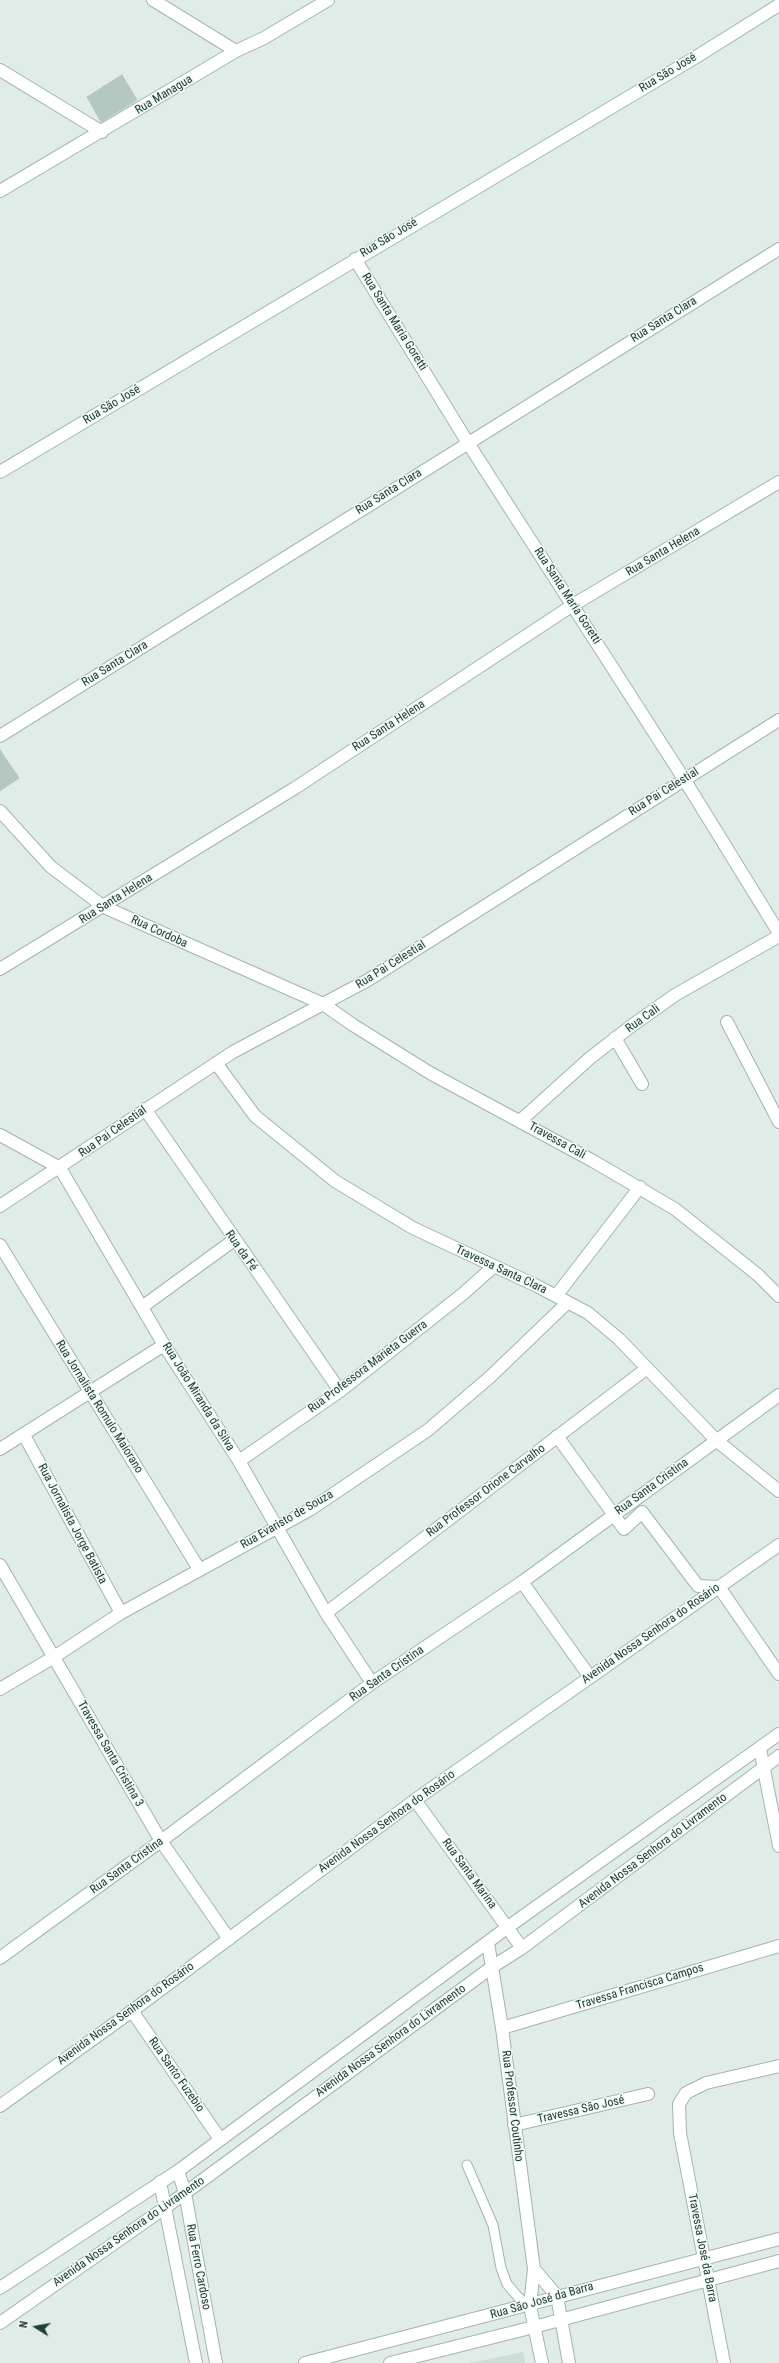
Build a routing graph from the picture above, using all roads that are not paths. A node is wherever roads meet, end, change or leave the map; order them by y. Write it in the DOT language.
graph roads {
  1 [pos="153,0"];
  2 [pos="328,0"];
  3 [pos="779,5"];
  4 [pos="236,51"];
  5 [pos="0,70"];
  6 [pos="102,132"];
  7 [pos="0,191"];
  8 [pos="779,249"];
  9 [pos="355,259"];
  10 [pos="468,443"];
  11 [pos="0,472"];
  12 [pos="779,482"];
  13 [pos="573,606"];
  14 [pos="779,720"];
  15 [pos="0,736"];
  16 [pos="684,779"];
  17 [pos="0,810"];
  18 [pos="104,907"];
  19 [pos="779,934"];
  20 [pos="0,969"];
  21 [pos="323,1004"];
  22 [pos="727,1022"];
  23 [pos="615,1038"];
  24 [pos="216,1063"];
  25 [pos="642,1084"];
  26 [pos="145,1109"];
  27 [pos="520,1121"];
  28 [pos="779,1122"];
  29 [pos="0,1135"];
  30 [pos="60,1168"];
  31 [pos="640,1187"];
  32 [pos="0,1206"];
  33 [pos="234,1240"];
  34 [pos="0,1245"];
  35 [pos="492,1267"];
  36 [pos="556,1296"];
  37 [pos="779,1296"];
  38 [pos="567,1303"];
  39 [pos="142,1307"];
  40 [pos="164,1345"];
  41 [pos="646,1368"];
  42 [pos="340,1391"];
  43 [pos="89,1392"];
  44 [pos="779,1395"];
  45 [pos="24,1435"];
  46 [pos="557,1436"];
  47 [pos="716,1440"];
  48 [pos="0,1449"];
  49 [pos="238,1461"];
  50 [pos="779,1491"];
  51 [pos="614,1515"];
  52 [pos="278,1526"];
  53 [pos="779,1545"];
  54 [pos="0,1565"];
  55 [pos="198,1569"];
  56 [pos="522,1582"];
  57 [pos="719,1587"];
  58 [pos="326,1613"];
  59 [pos="120,1614"];
  60 [pos="54,1657"];
  61 [pos="779,1674"];
  62 [pos="590,1676"];
  63 [pos="372,1683"];
  64 [pos="0,1688"];
  65 [pos="779,1734"];
  66 [pos="760,1749"];
  67 [pos="779,1756"];
  68 [pos="764,1769"];
  69 [pos="415,1800"];
  70 [pos="161,1842"];
  71 [pos="779,1846"];
  72 [pos="508,1927"];
  73 [pos="229,1939"];
  74 [pos="488,1944"];
  75 [pos="779,1946"];
  76 [pos="522,1948"];
  77 [pos="0,1958"];
  78 [pos="492,1967"];
  79 [pos="132,2011"];
  80 [pos="502,2028"];
  81 [pos="779,2066"];
  82 [pos="648,2094"];
  83 [pos="0,2106"];
  84 [pos="514,2125"];
  85 [pos="220,2139"];
  86 [pos="467,2165"];
  87 [pos="178,2171"];
  88 [pos="160,2182"];
  89 [pos="185,2193"];
  90 [pos="166,2207"];
  91 [pos="779,2239"];
  92 [pos="705,2260"];
  93 [pos="779,2261"];
  94 [pos="534,2269"];
  95 [pos="709,2280"];
  96 [pos="0,2288"];
  97 [pos="557,2296"];
  98 [pos="530,2306"];
  99 [pos="562,2319"];
  100 [pos="0,2322"];
  101 [pos="534,2327"];
  102 [pos="196,2363"];
  103 [pos="216,2363"];
  104 [pos="305,2363"];
  105 [pos="390,2363"];
  106 [pos="542,2363"];
  107 [pos="569,2363"];
  108 [pos="724,2363"];
  1 -- 4 [label="street"];
  2 -- 4 [label="street, Rua Managua"];
  3 -- 9 [label="street, Rua São José"];
  4 -- 6 [label="street, Rua Managua"];
  5 -- 6 [label="street"];
  6 -- 7 [label="street, Rua Managua"];
  8 -- 10 [label="street, Rua Santa Clara"];
  9 -- 10 [label="street, Rua Santa Maria Goretti"];
  9 -- 11 [label="street, Rua São José"];
  10 -- 13 [label="street, Rua Santa Maria Goretti"];
  10 -- 15 [label="street, Rua Santa Clara"];
  12 -- 13 [label="street, Rua Santa Helena"];
  13 -- 16 [label="street, Rua Santa Maria Goretti"];
  13 -- 18 [label="street, Rua Santa Helena"];
  14 -- 16 [label="street, Rua Pai Celestial"];
  16 -- 19 [label="street, Rua Santa Maria Goretti"];
  16 -- 21 [label="street, Rua Pai Celestial"];
  17 -- 18 [label="street, Rua Cordoba"];
  18 -- 20 [label="street, Rua Santa Helena"];
  18 -- 21 [label="street, Rua Cordoba"];
  19 -- 23 [label="street, Rua Cali"];
  21 -- 24 [label="street, Rua Pai Celestial"];
  21 -- 27 [label="street, Travessa Cali"];
  22 -- 28 [label="street"];
  23 -- 25 [label="street"];
  23 -- 27 [label="street, Rua Cali"];
  24 -- 26 [label="street, Rua Pai Celestial"];
  24 -- 35 [label="street, Travessa Santa Clara"];
  26 -- 30 [label="street, Rua Pai Celestial"];
  26 -- 33 [label="street, Rua da Fé"];
  27 -- 31 [label="street, Travessa Cali"];
  29 -- 30 [label="street"];
  30 -- 32 [label="street, Rua Pai Celestial"];
  30 -- 39 [label="street, Rua João Miranda da Silva"];
  31 -- 36 [label="street"];
  31 -- 37 [label="street, Travessa Cali"];
  33 -- 39 [label="street"];
  33 -- 42 [label="street, Rua da Fé"];
  34 -- 43 [label="street, Rua Jornalista Romulo Maiorano"];
  35 -- 36 [label="street, Travessa Santa Clara"];
  35 -- 42 [label="street, Rua Professora Marieta Guerra"];
  36 -- 38 [label="street, Travessa Santa Clara"];
  38 -- 41 [label="street, Travessa Santa Clara"];
  38 -- 52 [label="street, Rua Evaristo de Souza"];
  39 -- 40 [label="street, Rua João Miranda da Silva"];
  40 -- 43 [label="street"];
  40 -- 49 [label="street, Rua João Miranda da Silva"];
  41 -- 46 [label="street, Rua Professor Orione Carvalho"];
  41 -- 47 [label="street, Travessa Santa Clara"];
  42 -- 49 [label="street, Rua Professora Marieta Guerra"];
  43 -- 45 [label="street"];
  43 -- 55 [label="street, Rua Jornalista Romulo Maiorano"];
  44 -- 47 [label="street, Rua Santa Cristina"];
  45 -- 48 [label="street"];
  45 -- 59 [label="street, Rua Jornalista Jorge Batista"];
  46 -- 51 [label="street"];
  46 -- 58 [label="street, Rua Professor Orione Carvalho"];
  47 -- 50 [label="street, Travessa Santa Clara"];
  47 -- 51 [label="street, Rua Santa Cristina"];
  49 -- 52 [label="street, Rua João Miranda da Silva"];
  51 -- 56 [label="street, Rua Santa Cristina"];
  51 -- 57 [label="street"];
  52 -- 55 [label="street, Rua Evaristo de Souza"];
  52 -- 58 [label="street, Rua João Miranda da Silva"];
  53 -- 57 [label="street, Avenida Nossa Senhora do Rosário"];
  54 -- 60 [label="street, Travessa Santa Cristina 3"];
  55 -- 59 [label="street, Rua Evaristo de Souza"];
  56 -- 62 [label="street"];
  56 -- 63 [label="street, Rua Santa Cristina"];
  57 -- 61 [label="street"];
  57 -- 62 [label="street, Avenida Nossa Senhora do Rosário"];
  58 -- 63 [label="street, Rua João Miranda da Silva"];
  59 -- 60 [label="street, Rua Evaristo de Souza"];
  60 -- 64 [label="street, Rua Evaristo de Souza"];
  60 -- 70 [label="street, Travessa Santa Cristina 3"];
  62 -- 69 [label="street, Avenida Nossa Senhora do Rosário"];
  63 -- 70 [label="street, Rua Santa Cristina"];
  65 -- 66 [label="street, Avenida Nossa Senhora do Livramento"];
  66 -- 68 [label="street"];
  66 -- 72 [label="street, Avenida Nossa Senhora do Livramento"];
  67 -- 68 [label="street, Avenida Nossa Senhora do Livramento"];
  68 -- 71 [label="street"];
  68 -- 76 [label="street, Avenida Nossa Senhora do Livramento"];
  69 -- 72 [label="street, Rua Santa Marina"];
  69 -- 73 [label="street, Avenida Nossa Senhora do Rosário"];
  70 -- 73 [label="street, Travessa Santa Cristina 3"];
  70 -- 77 [label="street, Rua Santa Cristina"];
  72 -- 74 [label="street, Avenida Nossa Senhora do Livramento"];
  72 -- 76 [label="street, Rua Santa Marina"];
  73 -- 79 [label="street, Avenida Nossa Senhora do Rosário"];
  74 -- 78 [label="street, Rua Professor Coutinho"];
  74 -- 85 [label="street, Avenida Nossa Senhora do Livramento"];
  75 -- 80 [label="street, Travessa Francisca Campos"];
  76 -- 78 [label="street, Avenida Nossa Senhora do Livramento"];
  78 -- 80 [label="street, Rua Professor Coutinho"];
  78 -- 89 [label="street, Avenida Nossa Senhora do Livramento"];
  79 -- 83 [label="street, Avenida Nossa Senhora do Rosário"];
  79 -- 85 [label="street, Rua Santo Fuzebio"];
  80 -- 84 [label="street, Rua Professor Coutinho"];
  81 -- 92 [label="street, Travessa José da Barra"];
  82 -- 84 [label="street, Travessa São José"];
  84 -- 94 [label="street, Rua Professor Coutinho"];
  85 -- 87 [label="street, Avenida Nossa Senhora do Livramento"];
  86 -- 98 [label="lane"];
  87 -- 88 [label="street, Avenida Nossa Senhora do Livramento"];
  87 -- 89 [label="street, Rua Ferro Cardoso"];
  88 -- 90 [label="street, Rua Ferro Cardoso"];
  88 -- 96 [label="street, Avenida Nossa Senhora do Livramento"];
  89 -- 90 [label="street, Avenida Nossa Senhora do Livramento"];
  89 -- 103 [label="street, Rua Ferro Cardoso"];
  90 -- 100 [label="street, Avenida Nossa Senhora do Livramento"];
  90 -- 102 [label="street, Rua Ferro Cardoso"];
  91 -- 92 [label="street, Rua São José da Barra"];
  92 -- 95 [label="street, Travessa José da Barra"];
  92 -- 97 [label="street, Rua São José da Barra"];
  93 -- 95 [label="street, Rua São José da Barra"];
  94 -- 97 [label="street"];
  94 -- 98 [label="street, Rua Professor Coutinho"];
  95 -- 99 [label="street, Rua São José da Barra"];
  95 -- 108 [label="street, Travessa José da Barra"];
  97 -- 98 [label="street, Rua São José da Barra"];
  97 -- 99 [label="street"];
  98 -- 101 [label="street, Rua Professor Coutinho"];
  98 -- 104 [label="street, Rua São José da Barra"];
  99 -- 101 [label="street, Rua São José da Barra"];
  99 -- 107 [label="street"];
  101 -- 105 [label="street, Rua São José da Barra"];
  101 -- 106 [label="street, Rua Professor Coutinho"];
}
